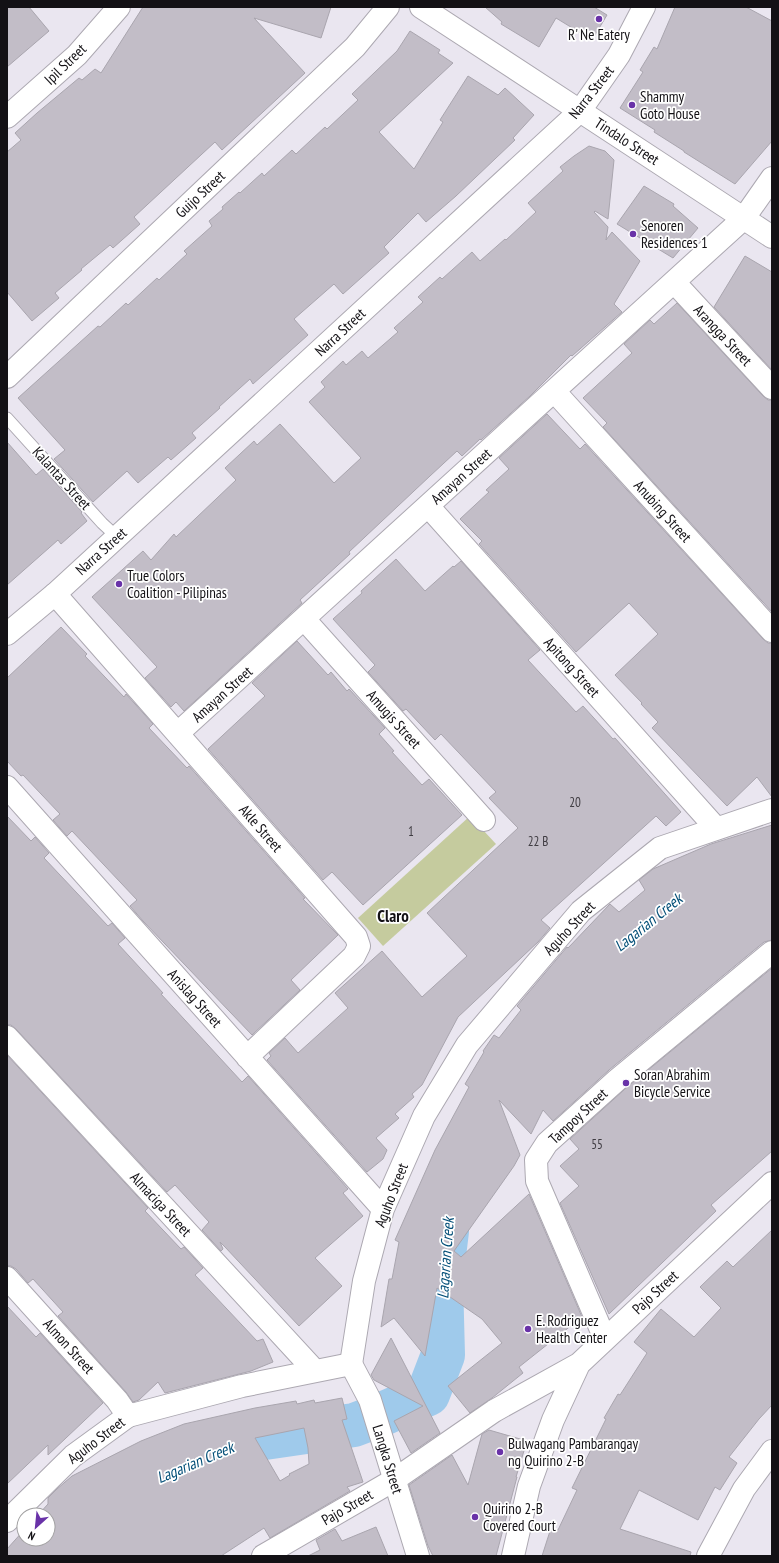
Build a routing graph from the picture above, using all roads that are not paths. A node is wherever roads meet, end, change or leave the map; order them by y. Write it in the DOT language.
graph roads {
  1 [pos="119,7"];
  2 [pos="388,7"];
  3 [pos="421,7"];
  4 [pos="644,7"];
  5 [pos="580,111"];
  6 [pos="7,117"];
  7 [pos="772,178"];
  8 [pos="744,218"];
  9 [pos="772,237"];
  10 [pos="674,282"];
  11 [pos="7,377"];
  12 [pos="772,388"];
  13 [pos="554,391"];
  14 [pos="7,418"];
  15 [pos="428,506"];
  16 [pos="118,537"];
  17 [pos="55,594"];
  18 [pos="304,619"];
  19 [pos="772,631"];
  20 [pos="7,634"];
  21 [pos="178,733"];
  22 [pos="7,787"];
  23 [pos="772,810"];
  24 [pos="484,820"];
  25 [pos="716,828"];
  26 [pos="772,952"];
  27 [pos="7,1037"];
  28 [pos="247,1058"];
  29 [pos="772,1183"];
  30 [pos="383,1209"];
  31 [pos="7,1278"];
  32 [pos="605,1339"];
  33 [pos="351,1364"];
  34 [pos="579,1364"];
  35 [pos="315,1371"];
  36 [pos="531,1391"];
  37 [pos="128,1416"];
  38 [pos="553,1420"];
  39 [pos="772,1451"];
  40 [pos="394,1480"];
  41 [pos="8,1519"];
  42 [pos="263,1556"];
  43 [pos="418,1556"];
  44 [pos="513,1556"];
  45 [pos="708,1556"];
  1 -- 6 [label="street, Ipil Street"];
  2 -- 11 [label="street, Guijo Street"];
  3 -- 5 [label="street, Tindalo Street"];
  4 -- 5 [label="street, Narra Street"];
  5 -- 8 [label="street, Tindalo Street"];
  5 -- 16 [label="street, Narra Street"];
  7 -- 8 [label="street, Amayan Street"];
  8 -- 9 [label="street, Tindalo Street"];
  8 -- 10 [label="street, Amayan Street"];
  10 -- 12 [label="street, Arangga Street"];
  10 -- 13 [label="street, Amayan Street"];
  13 -- 15 [label="street, Amayan Street"];
  13 -- 19 [label="street, Anubing Street"];
  14 -- 16 [label="lane, Kalantas Street"];
  15 -- 18 [label="street, Amayan Street"];
  15 -- 25 [label="street, Apitong Street"];
  16 -- 17 [label="street, Narra Street"];
  17 -- 20 [label="street, Narra Street"];
  17 -- 21 [label="street, Akle Street"];
  18 -- 21 [label="street, Amayan Street"];
  18 -- 24 [label="street, Amugis Street"];
  21 -- 28 [label="street, Akle Street"];
  22 -- 28 [label="street, Anislag Street"];
  23 -- 25 [label="street, Aguho Street"];
  25 -- 30 [label="street, Aguho Street"];
  26 -- 32 [label="street, Tampoy Street"];
  27 -- 35 [label="street, Almaciga Street"];
  28 -- 30 [label="street, Anislag Street"];
  29 -- 32 [label="street, Pajo Street"];
  30 -- 33 [label="street, Aguho Street"];
  31 -- 37 [label="street, Almon Street"];
  32 -- 34 [label="street, Pajo Street"];
  33 -- 35 [label="street, Aguho Street"];
  33 -- 40 [label="street, Langka Street"];
  34 -- 36 [label="street, Pajo Street"];
  34 -- 38 [label="street"];
  35 -- 37 [label="street, Aguho Street"];
  36 -- 38 [label="street"];
  36 -- 40 [label="street, Pajo Street"];
  37 -- 41 [label="street, Aguho Street"];
  38 -- 44 [label="street"];
  39 -- 45 [label="street"];
  40 -- 42 [label="street, Pajo Street"];
  40 -- 43 [label="street, Langka Street"];
}
